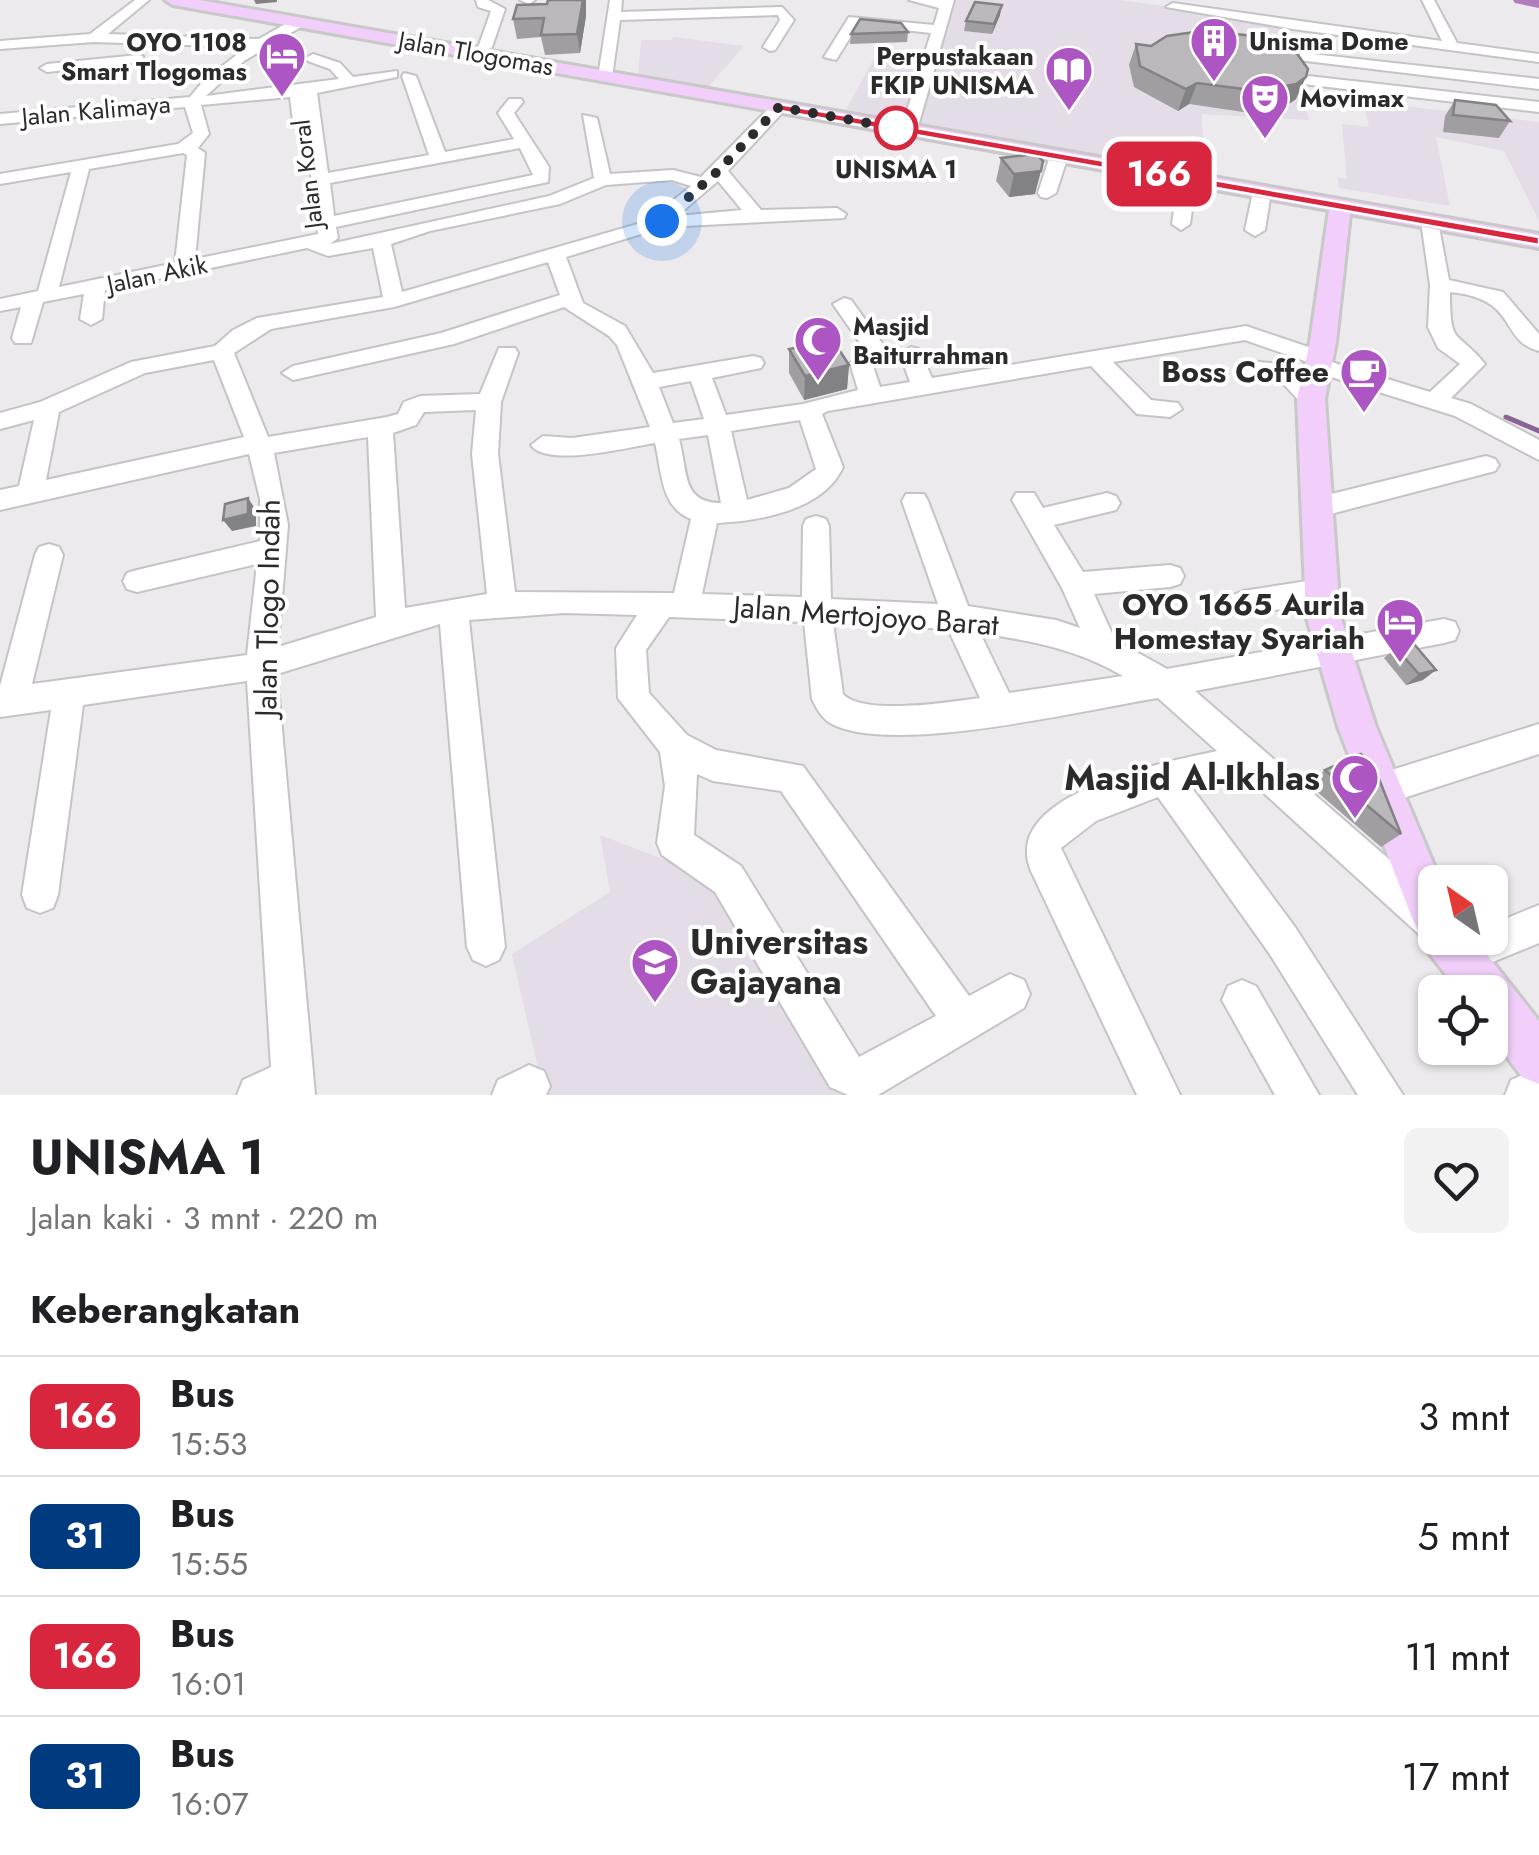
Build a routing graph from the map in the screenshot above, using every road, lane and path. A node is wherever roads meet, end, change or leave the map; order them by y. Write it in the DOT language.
graph roads {
  1 [pos="144,0"];
  2 [pos="173,0"];
  3 [pos="482,0"];
  4 [pos="915,0"];
  5 [pos="1241,0"];
  6 [pos="1428,0"];
  7 [pos="1294,1"];
  8 [pos="946,2"];
  9 [pos="786,6"];
  10 [pos="1202,6"];
  11 [pos="1173,7"];
  12 [pos="616,8"];
  13 [pos="1230,15"];
  14 [pos="24,24"];
  15 [pos="1293,24"];
  16 [pos="291,26"];
  17 [pos="938,30"];
  18 [pos="1400,37"];
  19 [pos="94,38"];
  20 [pos="154,38"];
  21 [pos="263,42"];
  22 [pos="1450,43"];
  23 [pos="2,45"];
  24 [pos="770,47"];
  25 [pos="478,53"];
  26 [pos="1406,55"];
  27 [pos="313,58"];
  28 [pos="830,58"];
  29 [pos="1303,58"];
  30 [pos="1539,58"];
  31 [pos="138,59"];
  32 [pos="46,68"];
  33 [pos="127,76"];
  34 [pos="398,76"];
  35 [pos="1468,76"];
  36 [pos="605,77"];
  37 [pos="349,81"];
  38 [pos="1539,84"];
  39 [pos="330,86"];
  40 [pos="303,92"];
  41 [pos="1480,100"];
  42 [pos="197,102"];
  43 [pos="516,102"];
  44 [pos="779,107"];
  45 [pos="1539,108"];
  46 [pos="589,118"];
  47 [pos="0,119"];
  48 [pos="909,130"];
  49 [pos="524,142"];
  50 [pos="189,144"];
  51 [pos="1059,156"];
  52 [pos="429,159"];
  53 [pos="81,166"];
  54 [pos="723,166"];
  55 [pos="1186,178"];
  56 [pos="0,180"];
  57 [pos="319,180"];
  58 [pos="603,180"];
  59 [pos="1262,192"];
  60 [pos="1047,193"];
  61 [pos="1340,206"];
  62 [pos="838,214"];
  63 [pos="756,215"];
  64 [pos="662,221"];
  65 [pos="1430,222"];
  66 [pos="326,223"];
  67 [pos="1181,224"];
  68 [pos="1255,230"];
  69 [pos="381,240"];
  70 [pos="1539,241"];
  71 [pos="314,242"];
  72 [pos="555,255"];
  73 [pos="184,268"];
  74 [pos="1440,285"];
  75 [pos="96,286"];
  76 [pos="40,296"];
  77 [pos="394,300"];
  78 [pos="569,300"];
  79 [pos="0,304"];
  80 [pos="844,304"];
  81 [pos="92,319"];
  82 [pos="24,338"];
  83 [pos="1539,344"];
  84 [pos="222,352"];
  85 [pos="507,353"];
  86 [pos="910,354"];
  87 [pos="1095,356"];
  88 [pos="1318,362"];
  89 [pos="753,363"];
  90 [pos="1250,368"];
  91 [pos="699,373"];
  92 [pos="294,374"];
  93 [pos="646,382"];
  94 [pos="924,387"];
  95 [pos="871,395"];
  96 [pos="1434,400"];
  97 [pos="489,402"];
  98 [pos="48,408"];
  99 [pos="1170,409"];
  100 [pos="809,410"];
  101 [pos="0,421"];
  102 [pos="718,424"];
  103 [pos="380,427"];
  104 [pos="666,431"];
  105 [pos="259,445"];
  106 [pos="543,445"];
  107 [pos="1539,450"];
  108 [pos="1486,465"];
  109 [pos="31,492"];
  110 [pos="0,500"];
  111 [pos="915,501"];
  112 [pos="1107,504"];
  113 [pos="1319,507"];
  114 [pos="736,510"];
  115 [pos="706,513"];
  116 [pos="816,526"];
  117 [pos="273,550"];
  118 [pos="49,554"];
  119 [pos="1170,576"];
  120 [pos="136,582"];
  121 [pos="1074,584"];
  122 [pos="1320,591"];
  123 [pos="1244,603"];
  124 [pos="502,604"];
  125 [pos="673,606"];
  126 [pos="453,610"];
  127 [pos="817,610"];
  128 [pos="957,617"];
  129 [pos="390,623"];
  130 [pos="1444,631"];
  131 [pos="1104,649"];
  132 [pos="1334,654"];
  133 [pos="261,666"];
  134 [pos="1164,683"];
  135 [pos="70,693"];
  136 [pos="6,701"];
  137 [pos="1001,709"];
  138 [pos="1539,739"];
  139 [pos="1252,760"];
  140 [pos="690,766"];
  141 [pos="1166,780"];
  142 [pos="1382,788"];
  143 [pos="1418,873"];
  144 [pos="40,896"];
  145 [pos="1418,910"];
  146 [pos="1539,924"];
  147 [pos="1508,927"];
  148 [pos="486,948"];
  149 [pos="1010,994"];
  150 [pos="1242,1000"];
  151 [pos="1508,1019"];
  152 [pos="964,1022"];
  153 [pos="1539,1060"];
  154 [pos="282,1090"];
  155 [pos="1539,1090"];
  156 [pos="1160,1095"];
  157 [pos="1298,1095"];
  158 [pos="1382,1095"];
  159 [pos="1526,1095"];
  1 -- 19 [label="street"];
  2 -- 16 [label="main road, Jalan Tlogomas"];
  3 -- 25 [label="street"];
  4 -- 8 [label="street"];
  5 -- 13 [label="street"];
  6 -- 22 [label="street"];
  7 -- 15 [label="street"];
  8 -- 17 [label="street"];
  9 -- 12 [label="street"];
  9 -- 24 [label="street"];
  10 -- 11 [label="street"];
  10 -- 13 [label="street"];
  12 -- 36 [label="street"];
  13 -- 15 [label="street"];
  14 -- 23 [label="street"];
  15 -- 18 [label="street"];
  15 -- 29 [label="street"];
  16 -- 21 [label="street"];
  16 -- 25 [label="main road, Jalan Tlogomas"];
  17 -- 28 [label="street"];
  17 -- 48 [label="street"];
  18 -- 22 [label="street"];
  18 -- 26 [label="street"];
  19 -- 20 [label="street"];
  19 -- 23 [label="street"];
  20 -- 21 [label="street"];
  20 -- 31 [label="street"];
  21 -- 42 [label="street"];
  22 -- 30 [label="street"];
  25 -- 36 [label="main road, Jalan Tlogomas"];
  27 -- 37 [label="street"];
  29 -- 35 [label="street"];
  29 -- 41 [label="street"];
  31 -- 32 [label="street"];
  31 -- 33 [label="street"];
  34 -- 37 [label="street"];
  34 -- 39 [label="street"];
  34 -- 52 [label="street"];
  35 -- 38 [label="street"];
  35 -- 41 [label="street"];
  36 -- 44 [label="main road, Jalan Tlogomas"];
  37 -- 39 [label="street"];
  39 -- 40 [label="street"];
  40 -- 42 [label="street, Jalan Koral"];
  40 -- 57 [label="street"];
  40 -- 71 [label="street, Jalan Koral"];
  41 -- 45 [label="street"];
  42 -- 47 [label="street, Jalan Kalimaya"];
  42 -- 50 [label="street"];
  43 -- 49 [label="street"];
  44 -- 48 [label="main road, Jalan Tlogomas"];
  44 -- 54 [label="street"];
  46 -- 58 [label="street"];
  48 -- 51 [label="main road, Jalan Tlogomas"];
  49 -- 52 [label="street"];
  49 -- 66 [label="street"];
  50 -- 53 [label="street"];
  50 -- 73 [label="street"];
  51 -- 55 [label="main road, Jalan Tlogomas"];
  51 -- 60 [label="street"];
  52 -- 57 [label="street"];
  53 -- 56 [label="street"];
  53 -- 76 [label="street"];
  54 -- 58 [label="street, Jalan Akik"];
  54 -- 63 [label="street"];
  54 -- 64 [label="street"];
  55 -- 59 [label="main road, Jalan Tlogomas"];
  55 -- 67 [label="street"];
  57 -- 66 [label="street"];
  58 -- 69 [label="street, Jalan Akik"];
  59 -- 61 [label="main road, Jalan Tlogomas"];
  59 -- 68 [label="street"];
  61 -- 65 [label="main road, Jalan Tlogomas"];
  61 -- 88 [label="main road"];
  62 -- 63 [label="street"];
  63 -- 64 [label="street"];
  64 -- 72 [label="street"];
  65 -- 70 [label="main road, Jalan Tlogomas"];
  65 -- 74 [label="street"];
  66 -- 71 [label="street"];
  69 -- 71 [label="street, Jalan Akik"];
  69 -- 77 [label="street"];
  71 -- 73 [label="street, Jalan Akik"];
  72 -- 77 [label="street"];
  72 -- 78 [label="street"];
  73 -- 75 [label="street, Jalan Akik"];
  74 -- 83 [label="street"];
  74 -- 96 [label="street"];
  75 -- 76 [label="street, Jalan Akik"];
  75 -- 81 [label="street"];
  76 -- 79 [label="street, Jalan Akik"];
  76 -- 82 [label="street"];
  77 -- 84 [label="street"];
  78 -- 92 [label="street"];
  78 -- 93 [label="street"];
  80 -- 95 [label="street"];
  84 -- 98 [label="street"];
  84 -- 105 [label="street, Jalan Tlogo Indah"];
  85 -- 97 [label="street"];
  86 -- 94 [label="street"];
  87 -- 88 [label="street"];
  87 -- 94 [label="street"];
  87 -- 99 [label="street"];
  88 -- 90 [label="street"];
  88 -- 96 [label="street"];
  88 -- 113 [label="main road"];
  89 -- 91 [label="street"];
  91 -- 93 [label="street"];
  91 -- 102 [label="street"];
  93 -- 104 [label="street"];
  94 -- 95 [label="street"];
  95 -- 100 [label="street"];
  96 -- 107 [label="street"];
  97 -- 103 [label="street"];
  97 -- 124 [label="street"];
  98 -- 101 [label="street"];
  98 -- 109 [label="street"];
  100 -- 102 [label="street"];
  100 -- 114 [label="street"];
  102 -- 104 [label="street"];
  102 -- 114 [label="street"];
  103 -- 105 [label="street"];
  103 -- 129 [label="street"];
  104 -- 106 [label="street"];
  104 -- 115 [label="street"];
  105 -- 109 [label="street"];
  105 -- 117 [label="street, Jalan Tlogo Indah"];
  108 -- 113 [label="street"];
  109 -- 110 [label="street"];
  111 -- 128 [label="street"];
  112 -- 121 [label="street"];
  113 -- 122 [label="main road"];
  114 -- 115 [label="street"];
  115 -- 125 [label="street"];
  116 -- 127 [label="street"];
  117 -- 120 [label="street"];
  117 -- 133 [label="street, Jalan Tlogo Indah"];
  118 -- 136 [label="street"];
  119 -- 121 [label="street"];
  121 -- 131 [label="street"];
  122 -- 123 [label="street"];
  122 -- 132 [label="main road"];
  124 -- 125 [label="street, Jalan Mertojoyo Barat"];
  124 -- 126 [label="street, Jalan Mertojoyo Barat"];
  125 -- 127 [label="street, Jalan Mertojoyo Barat"];
  125 -- 140 [label="street"];
  126 -- 129 [label="street, Jalan Mertojoyo Barat"];
  126 -- 148 [label="street"];
  127 -- 128 [label="street, Jalan Mertojoyo Barat"];
  127 -- 137 [label="street"];
  128 -- 131 [label="street, Jalan Mertojoyo Barat"];
  128 -- 137 [label="street"];
  129 -- 133 [label="street, Jalan Mertojoyo Barat"];
  130 -- 132 [label="street"];
  131 -- 134 [label="street, Jalan Mertojoyo Barat"];
  132 -- 134 [label="street"];
  132 -- 142 [label="main road"];
  133 -- 135 [label="street, Jalan Mertojoyo Barat"];
  133 -- 154 [label="street, Jalan Tlogo Indah"];
  134 -- 137 [label="street"];
  134 -- 139 [label="street, Jalan Mertojoyo Barat"];
  135 -- 136 [label="street, Jalan Mertojoyo Barat"];
  135 -- 144 [label="street"];
  138 -- 142 [label="street"];
  139 -- 141 [label="street"];
  139 -- 145 [label="street, Jalan Mertojoyo Barat"];
  140 -- 152 [label="street"];
  140 -- 152 [label="street"];
  141 -- 156 [label="street"];
  141 -- 158 [label="street"];
  142 -- 143 [label="main road"];
  146 -- 147 [label="street"];
  149 -- 152 [label="street"];
  150 -- 157 [label="street"];
  151 -- 153 [label="main road"];
  155 -- 159 [label="street"];
}
